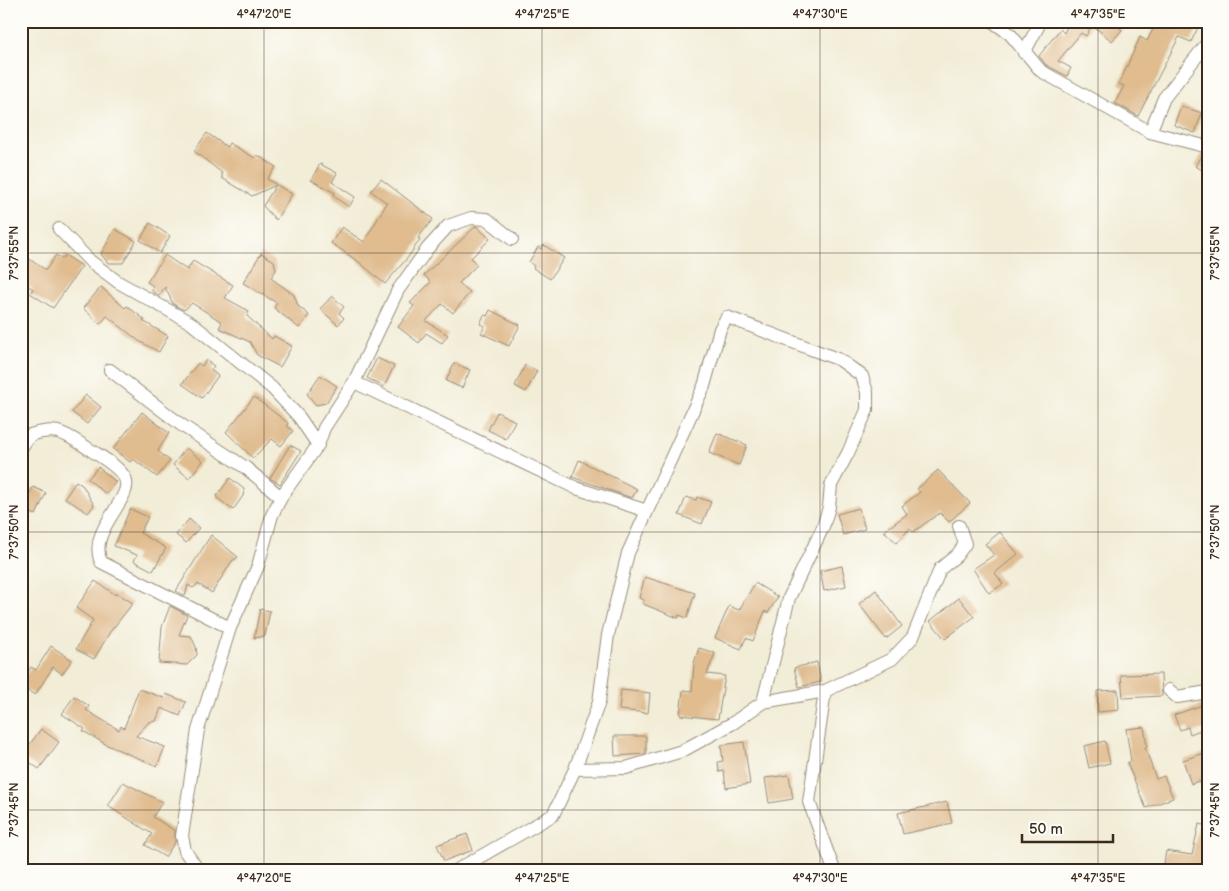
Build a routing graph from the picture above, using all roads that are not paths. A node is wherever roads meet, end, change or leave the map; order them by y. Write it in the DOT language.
graph roads {
  1 [pos="992,21"];
  2 [pos="1042,21"];
  3 [pos="1208,42"];
  4 [pos="1024,52"];
  5 [pos="1150,132"];
  6 [pos="1208,147"];
  7 [pos="59,229"];
  8 [pos="512,239"];
  9 [pos="110,370"];
  10 [pos="354,382"];
  11 [pos="318,445"];
  12 [pos="21,448"];
  13 [pos="281,497"];
  14 [pos="647,511"];
  15 [pos="959,526"];
  16 [pos="230,628"];
  17 [pos="1169,690"];
  18 [pos="826,692"];
  19 [pos="1208,692"];
  20 [pos="763,702"];
  21 [pos="575,769"];
  22 [pos="198,870"];
  23 [pos="457,870"];
  24 [pos="834,870"];
  1 -- 4 [label="street"];
  2 -- 4 [label="street"];
  3 -- 5 [label="street"];
  4 -- 5 [label="street"];
  5 -- 6 [label="street"];
  7 -- 11 [label="street"];
  8 -- 10 [label="street"];
  9 -- 13 [label="street"];
  10 -- 11 [label="street"];
  10 -- 14 [label="street"];
  11 -- 13 [label="street"];
  12 -- 16 [label="street"];
  13 -- 16 [label="street"];
  14 -- 20 [label="street"];
  14 -- 21 [label="street"];
  15 -- 18 [label="street"];
  16 -- 22 [label="street"];
  17 -- 19 [label="street"];
  18 -- 20 [label="street"];
  18 -- 24 [label="street"];
  20 -- 21 [label="street"];
  21 -- 23 [label="street"];
}
